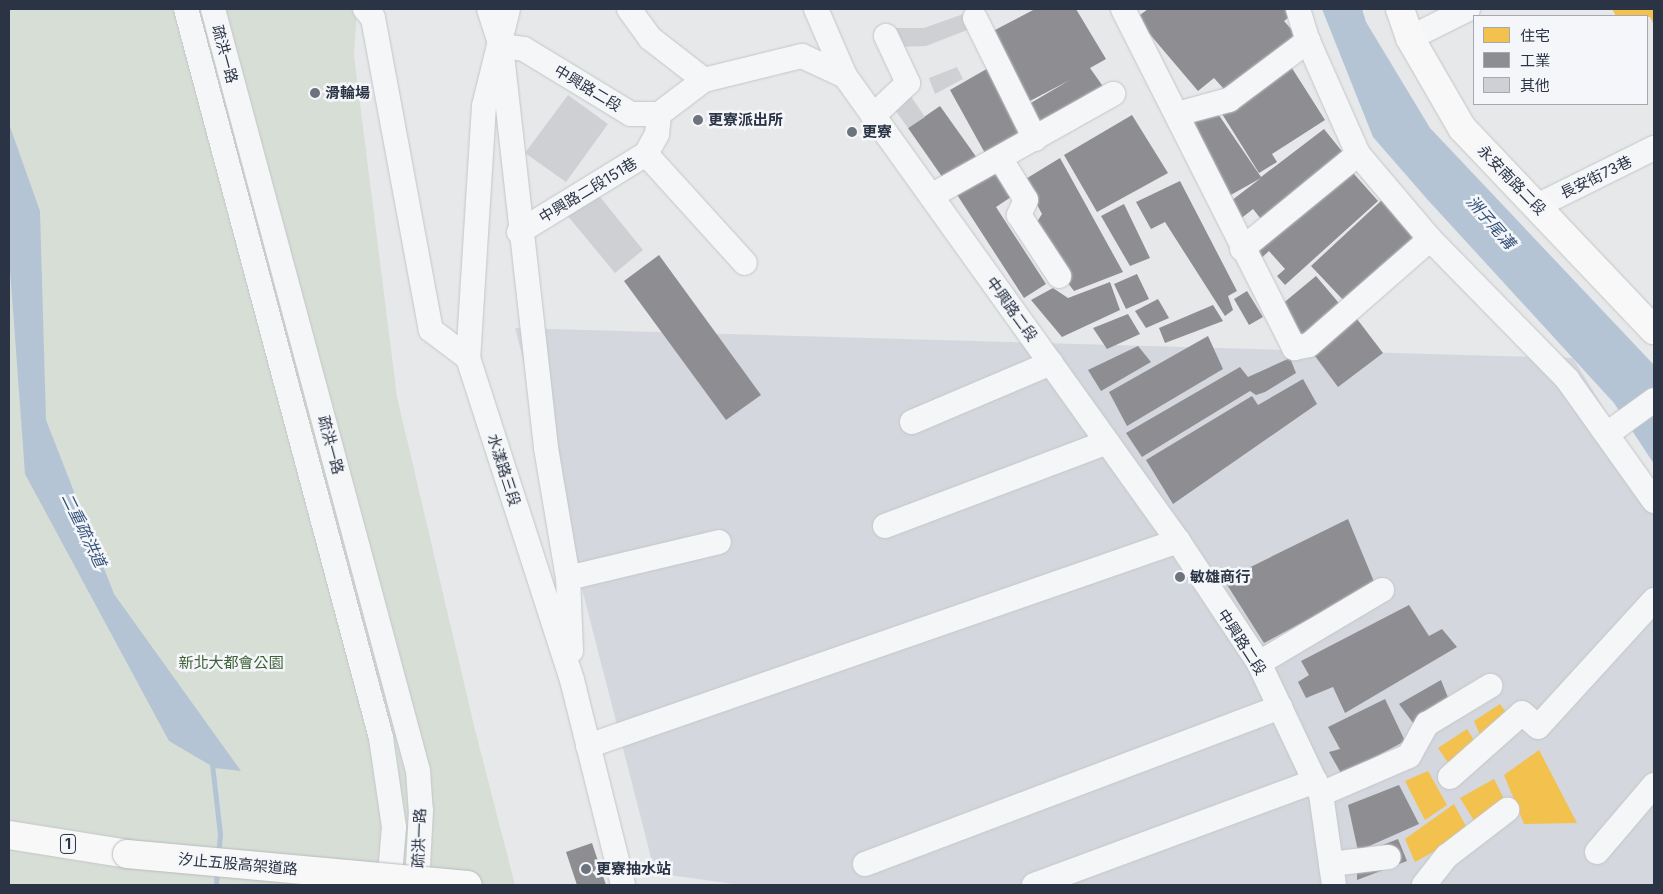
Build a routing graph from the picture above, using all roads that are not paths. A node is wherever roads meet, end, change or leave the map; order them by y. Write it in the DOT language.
graph roads {
  1 [pos="186,9"];
  2 [pos="213,9"];
  3 [pos="489,9"];
  4 [pos="508,9"];
  5 [pos="629,9"];
  6 [pos="816,9"];
  7 [pos="1123,9"];
  8 [pos="1298,9"];
  9 [pos="1400,9"];
  10 [pos="1468,9"];
  11 [pos="371,12"];
  12 [pos="975,18"];
  13 [pos="886,36"];
  14 [pos="1410,38"];
  15 [pos="1308,41"];
  16 [pos="501,46"];
  17 [pos="845,76"];
  18 [pos="704,80"];
  19 [pos="1114,94"];
  20 [pos="659,114"];
  21 [pos="1177,114"];
  22 [pos="873,116"];
  23 [pos="1035,139"];
  24 [pos="1654,148"];
  25 [pos="646,154"];
  26 [pos="1358,154"];
  27 [pos="1000,158"];
  28 [pos="931,196"];
  29 [pos="1537,206"];
  30 [pos="519,232"];
  31 [pos="1430,240"];
  32 [pos="1242,249"];
  33 [pos="745,263"];
  34 [pos="1059,276"];
  35 [pos="1654,330"];
  36 [pos="468,358"];
  37 [pos="1050,363"];
  38 [pos="1654,400"];
  39 [pos="912,422"];
  40 [pos="1607,434"];
  41 [pos="1107,442"];
  42 [pos="1654,501"];
  43 [pos="885,526"];
  44 [pos="1178,540"];
  45 [pos="720,542"];
  46 [pos="568,578"];
  47 [pos="1382,590"];
  48 [pos="1654,600"];
  49 [pos="1259,663"];
  50 [pos="572,680"];
  51 [pos="1490,686"];
  52 [pos="1280,707"];
  53 [pos="588,746"];
  54 [pos="1450,777"];
  55 [pos="1654,785"];
  56 [pos="1318,787"];
  57 [pos="1507,810"];
  58 [pos="9,835"];
  59 [pos="9,843"];
  60 [pos="1597,852"];
  61 [pos="127,854"];
  62 [pos="1389,856"];
  63 [pos="866,864"];
  64 [pos="1332,875"];
  65 [pos="389,885"];
  66 [pos="417,885"];
  67 [pos="468,885"];
  68 [pos="623,885"];
  69 [pos="1034,885"];
  70 [pos="1424,885"];
  1 -- 65 [label="street, 疏洪一路"];
  2 -- 66 [label="street, 疏洪一路"];
  3 -- 16 [label="street"];
  4 -- 16 [label="street"];
  5 -- 18 [label="street"];
  6 -- 17 [label="street, 中興路二段"];
  7 -- 21 [label="street"];
  8 -- 15 [label="street"];
  9 -- 14 [label="main road, 永安南路二段"];
  10 -- 14 [label="street"];
  11 -- 36 [label="street"];
  12 -- 23 [label="street"];
  13 -- 22 [label="street"];
  14 -- 29 [label="main road, 永安南路二段"];
  15 -- 21 [label="street"];
  15 -- 26 [label="street"];
  16 -- 20 [label="street, 中興路二段"];
  16 -- 30 [label="street"];
  16 -- 36 [label="street, 水漾路三段"];
  17 -- 18 [label="street"];
  17 -- 22 [label="street, 中興路二段"];
  18 -- 20 [label="street"];
  19 -- 23 [label="street"];
  20 -- 25 [label="street, 中興路二段151巷"];
  21 -- 32 [label="street"];
  22 -- 28 [label="street, 中興路二段"];
  23 -- 27 [label="street"];
  24 -- 29 [label="street, 長安街73巷"];
  25 -- 30 [label="street, 中興路二段151巷"];
  25 -- 33 [label="street"];
  26 -- 31 [label="street"];
  26 -- 32 [label="street"];
  27 -- 28 [label="street"];
  27 -- 34 [label="street"];
  28 -- 37 [label="street, 中興路二段"];
  29 -- 35 [label="main road, 永安南路二段"];
  30 -- 46 [label="street"];
  31 -- 32 [label="street"];
  31 -- 40 [label="street"];
  36 -- 50 [label="street, 水漾路三段"];
  37 -- 39 [label="street"];
  37 -- 41 [label="street, 中興路二段"];
  38 -- 40 [label="street"];
  40 -- 42 [label="street"];
  41 -- 43 [label="street"];
  41 -- 44 [label="street, 中興路二段"];
  44 -- 49 [label="street, 中興路二段"];
  44 -- 53 [label="street"];
  45 -- 46 [label="street"];
  46 -- 50 [label="street"];
  47 -- 49 [label="street"];
  48 -- 54 [label="street"];
  49 -- 52 [label="street, 中興路二段"];
  50 -- 53 [label="street, 水漾路三段"];
  51 -- 56 [label="street"];
  52 -- 56 [label="street, 中興路二段"];
  52 -- 63 [label="street"];
  53 -- 68 [label="street, 水漾路三段"];
  55 -- 60 [label="street"];
  56 -- 64 [label="street, 中興路二段"];
  56 -- 69 [label="street"];
  57 -- 70 [label="street"];
  58 -- 61 [label="main road, 1"];
  59 -- 61 [label="main road, 汐止五股高架道路 / 1"];
  61 -- 67 [label="main road, 汐止五股高架道路 / 1, bridge"];
  62 -- 64 [label="street"];
}
